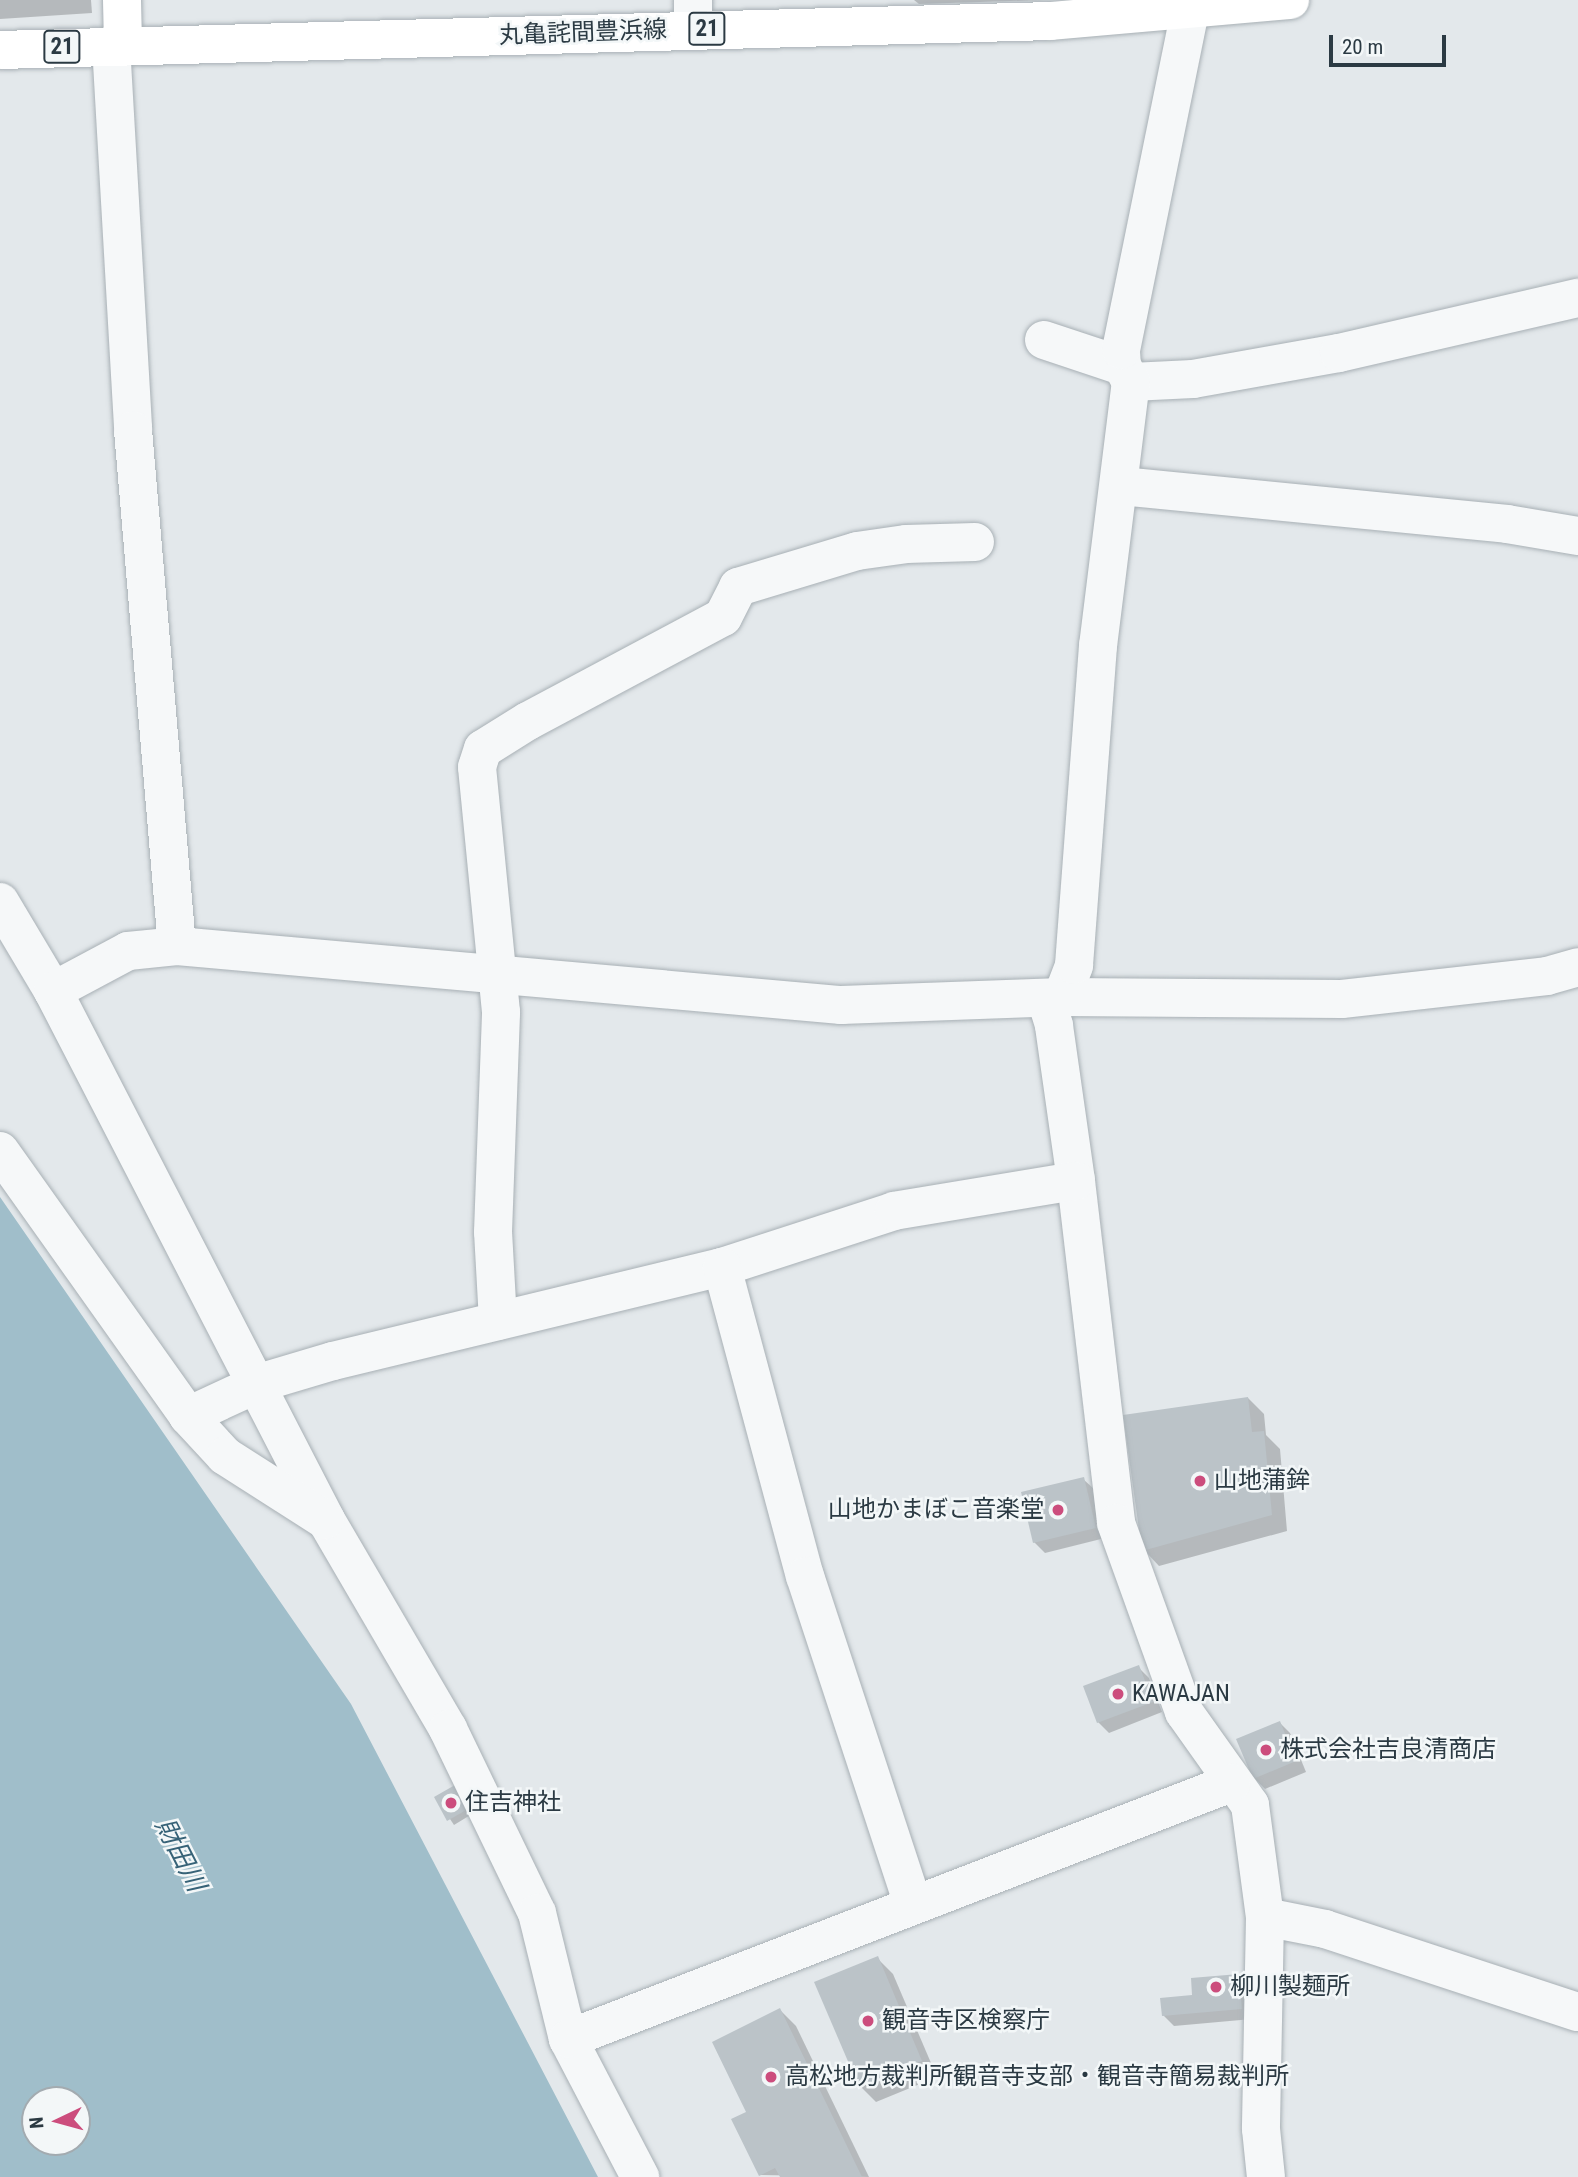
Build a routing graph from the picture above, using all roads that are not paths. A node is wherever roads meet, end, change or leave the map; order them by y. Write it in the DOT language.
graph roads {
  1 [pos="122,0"];
  2 [pos="1290,0"];
  3 [pos="1190,6"];
  4 [pos="693,15"];
  5 [pos="117,45"];
  6 [pos="0,50"];
  7 [pos="1578,298"];
  8 [pos="1044,340"];
  9 [pos="1127,374"];
  10 [pos="1121,486"];
  11 [pos="1578,536"];
  12 [pos="975,542"];
  13 [pos="0,902"];
  14 [pos="177,946"];
  15 [pos="1578,967"];
  16 [pos="496,977"];
  17 [pos="53,991"];
  18 [pos="1054,998"];
  19 [pos="0,1151"];
  20 [pos="1076,1181"];
  21 [pos="722,1267"];
  22 [pos="498,1321"];
  23 [pos="259,1383"];
  24 [pos="188,1416"];
  25 [pos="326,1520"];
  26 [pos="1231,1783"];
  27 [pos="913,1905"];
  28 [pos="1265,1917"];
  29 [pos="1578,2012"];
  30 [pos="568,2039"];
  31 [pos="640,2177"];
  32 [pos="1266,2177"];
  1 -- 5 [label="main road"];
  2 -- 3 [label="main road, 丸亀詫間豊浜線 / 21"];
  3 -- 4 [label="main road, 丸亀詫間豊浜線 / 21"];
  3 -- 9 [label="street"];
  4 -- 5 [label="main road, 丸亀詫間豊浜線 / 21"];
  5 -- 6 [label="main road, 丸亀詫間豊浜線 / 21"];
  5 -- 14 [label="street"];
  7 -- 9 [label="street"];
  8 -- 9 [label="street"];
  9 -- 10 [label="street"];
  10 -- 11 [label="street"];
  10 -- 18 [label="street"];
  12 -- 16 [label="street"];
  13 -- 17 [label="street"];
  14 -- 16 [label="street"];
  14 -- 17 [label="street"];
  15 -- 18 [label="street"];
  16 -- 18 [label="street"];
  16 -- 22 [label="street"];
  17 -- 23 [label="street"];
  18 -- 20 [label="street"];
  19 -- 24 [label="street"];
  20 -- 21 [label="street"];
  20 -- 26 [label="street"];
  21 -- 22 [label="street"];
  21 -- 27 [label="street"];
  22 -- 23 [label="street"];
  23 -- 24 [label="street"];
  23 -- 25 [label="street"];
  24 -- 25 [label="street"];
  25 -- 30 [label="street"];
  26 -- 27 [label="street"];
  26 -- 28 [label="street"];
  27 -- 30 [label="street"];
  28 -- 29 [label="street"];
  28 -- 32 [label="street"];
  30 -- 31 [label="street"];
}
